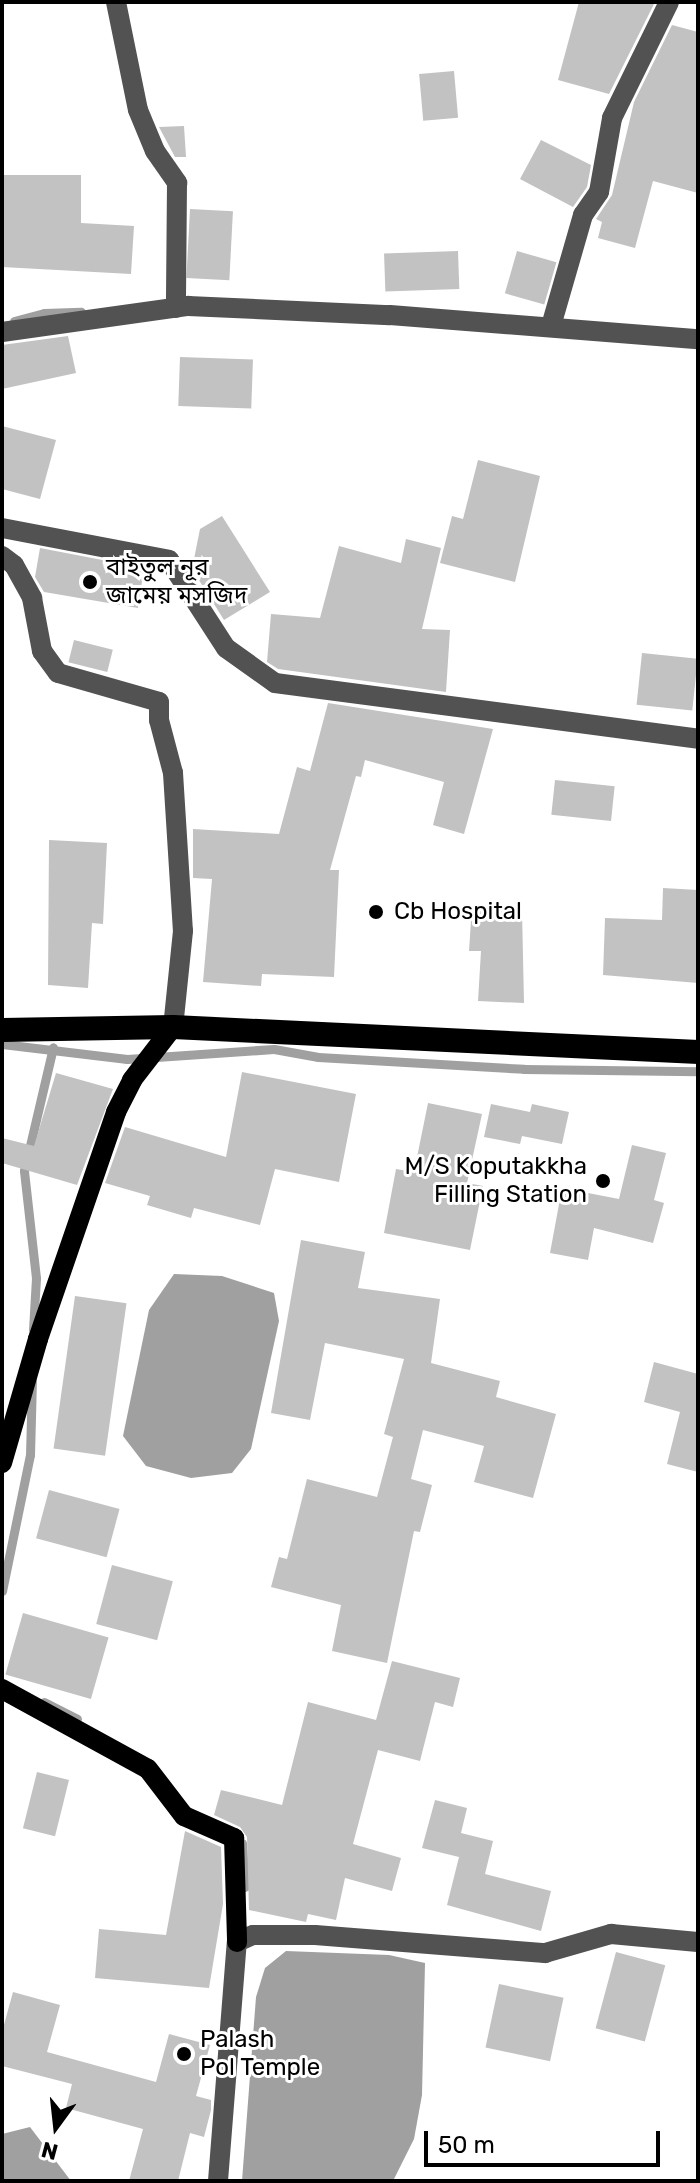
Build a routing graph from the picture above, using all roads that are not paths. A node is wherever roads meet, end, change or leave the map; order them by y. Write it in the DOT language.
graph roads {
  1 [pos="116,2"];
  2 [pos="669,2"];
  3 [pos="176,308"];
  4 [pos="551,326"];
  5 [pos="2,332"];
  6 [pos="698,339"];
  7 [pos="2,528"];
  8 [pos="2,556"];
  9 [pos="698,739"];
  10 [pos="173,1027"];
  11 [pos="2,1030"];
  12 [pos="698,1052"];
  13 [pos="2,1463"];
  14 [pos="2,1689"];
  15 [pos="237,1942"];
  16 [pos="698,1942"];
  17 [pos="218,2181"];
  1 -- 3 [label="street"];
  2 -- 4 [label="street"];
  3 -- 4 [label="street"];
  3 -- 5 [label="street"];
  4 -- 6 [label="street"];
  7 -- 9 [label="street"];
  8 -- 10 [label="street"];
  10 -- 11 [label="highway"];
  10 -- 12 [label="highway"];
  10 -- 13 [label="main road"];
  14 -- 15 [label="main road"];
  15 -- 16 [label="street"];
  15 -- 17 [label="street"];
}
